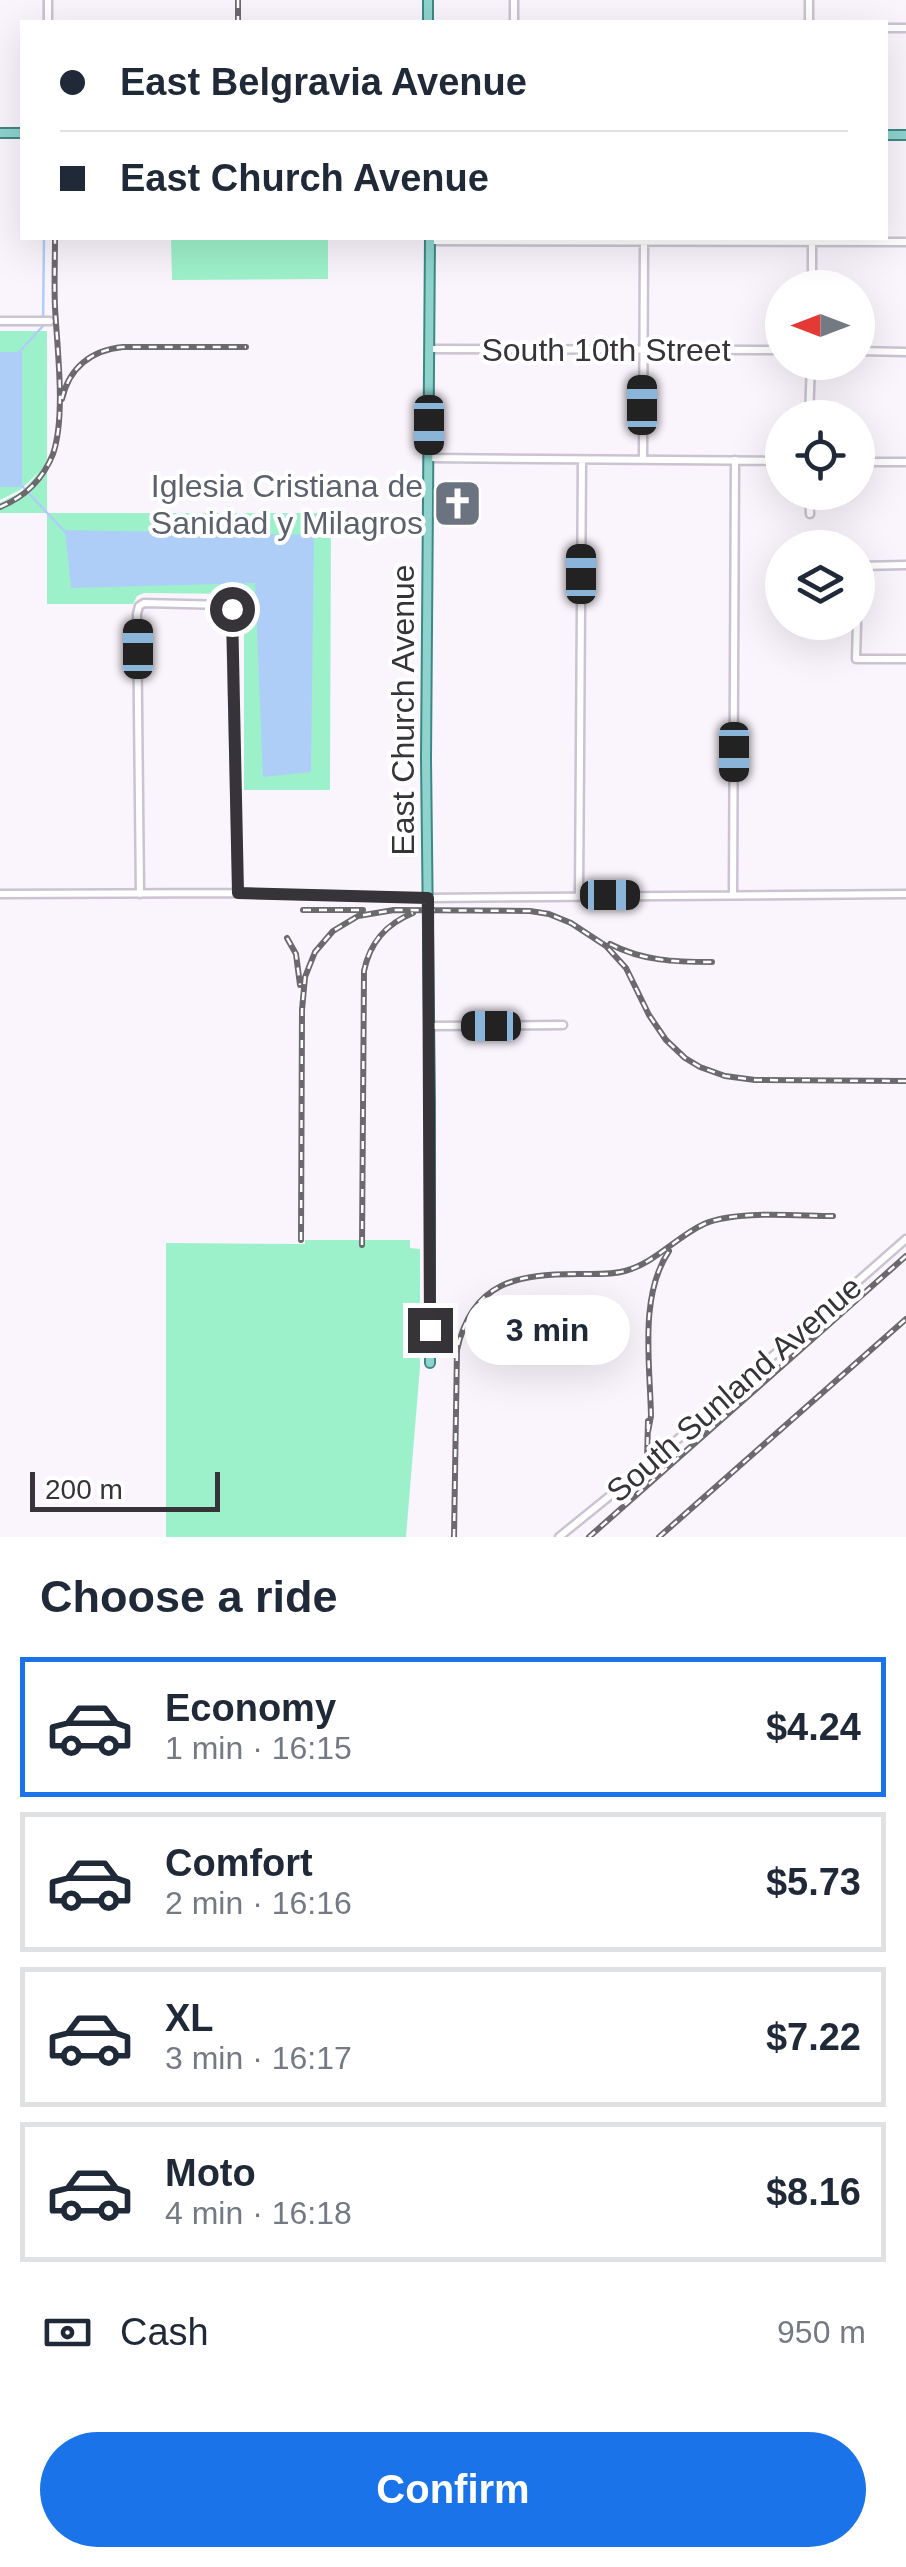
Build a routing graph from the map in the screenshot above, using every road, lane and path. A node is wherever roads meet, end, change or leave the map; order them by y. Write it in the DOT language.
graph roads {
  1 [pos="430,240"];
  2 [pos="644,240"];
  3 [pos="812,240"];
  4 [pos="843,240"];
  5 [pos="906,242"];
  6 [pos="812,270"];
  7 [pos="0,321"];
  8 [pos="50,321"];
  9 [pos="429,349"];
  10 [pos="765,350"];
  11 [pos="642,351"];
  12 [pos="875,351"];
  13 [pos="906,352"];
  14 [pos="430,458"];
  15 [pos="582,460"];
  16 [pos="643,460"];
  17 [pos="735,460"];
  18 [pos="765,461"];
  19 [pos="875,462"];
  20 [pos="906,462"];
  21 [pos="810,510"];
  22 [pos="810,514"];
  23 [pos="875,566"];
  24 [pos="906,566"];
  25 [pos="857,640"];
  26 [pos="906,659"];
  27 [pos="238,893"];
  28 [pos="0,894"];
  29 [pos="140,894"];
  30 [pos="734,894"];
  31 [pos="906,894"];
  32 [pos="580,896"];
  33 [pos="428,898"];
  34 [pos="429,1026"];
  35 [pos="563,1026"];
  36 [pos="906,1239"];
  37 [pos="430,1364"];
  38 [pos="560,1537"];
  1 -- 2 [label="street"];
  1 -- 9 [label="main road, East Church Avenue"];
  2 -- 11 [label="street"];
  3 -- 6 [label="street"];
  4 -- 5 [label="street"];
  7 -- 8 [label="street"];
  9 -- 11 [label="street, South 10th Street"];
  9 -- 14 [label="main road, East Church Avenue"];
  10 -- 11 [label="street, South 10th Street"];
  11 -- 16 [label="street"];
  12 -- 13 [label="street"];
  14 -- 15 [label="street"];
  14 -- 33 [label="main road, East Church Avenue"];
  15 -- 16 [label="street"];
  15 -- 32 [label="street"];
  16 -- 17 [label="street"];
  17 -- 18 [label="street"];
  17 -- 30 [label="street"];
  19 -- 20 [label="street"];
  21 -- 22 [label="street"];
  23 -- 24 [label="street"];
  25 -- 26 [label="street"];
  27 -- 29 [label="street"];
  27 -- 29 [label="street"];
  27 -- 33 [label="street"];
  28 -- 29 [label="street"];
  30 -- 31 [label="street"];
  30 -- 32 [label="street"];
  32 -- 33 [label="street"];
  33 -- 34 [label="main road, East Church Avenue"];
  34 -- 35 [label="street"];
  34 -- 37 [label="main road, East Church Avenue"];
  36 -- 38 [label="street, South Sunland Avenue"];
}
